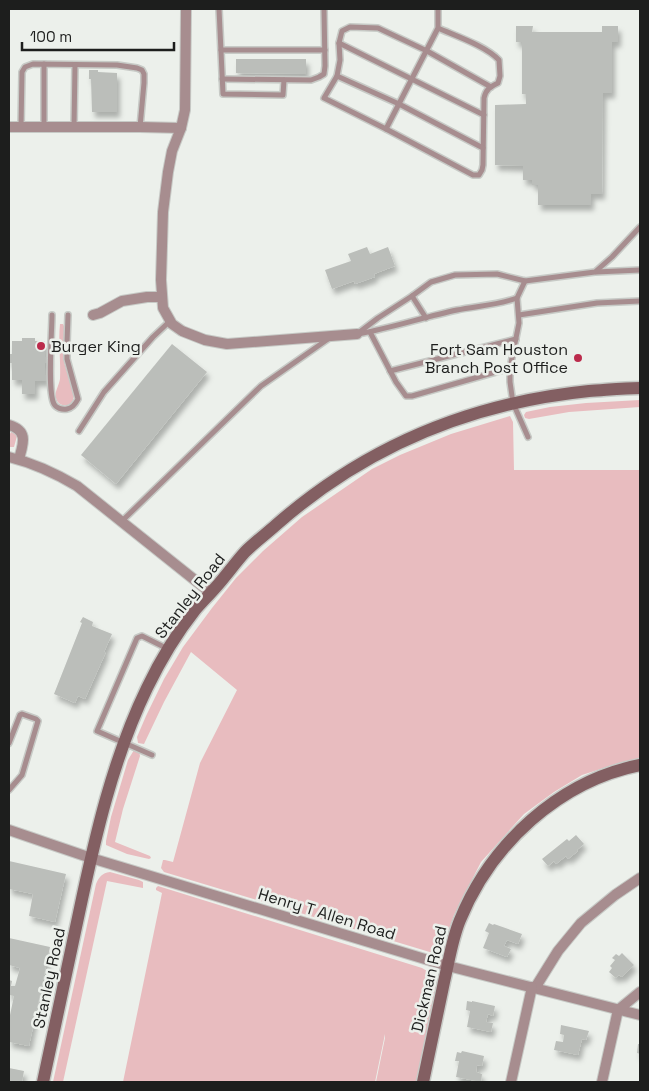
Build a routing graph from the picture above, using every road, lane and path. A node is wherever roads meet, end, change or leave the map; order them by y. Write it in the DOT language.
graph roads {
  1 [pos="186,9"];
  2 [pos="219,9"];
  3 [pos="324,9"];
  4 [pos="438,9"];
  5 [pos="438,28"];
  6 [pos="339,43"];
  7 [pos="221,50"];
  8 [pos="325,50"];
  9 [pos="427,51"];
  10 [pos="44,64"];
  11 [pos="75,65"];
  12 [pos="337,76"];
  13 [pos="222,79"];
  14 [pos="412,79"];
  15 [pos="284,80"];
  16 [pos="491,87"];
  17 [pos="399,104"];
  18 [pos="484,115"];
  19 [pos="9,127"];
  20 [pos="21,127"];
  21 [pos="44,127"];
  22 [pos="74,127"];
  23 [pos="140,127"];
  24 [pos="181,128"];
  25 [pos="386,129"];
  26 [pos="483,148"];
  27 [pos="640,227"];
  28 [pos="640,270"];
  29 [pos="595,272"];
  30 [pos="525,281"];
  31 [pos="412,296"];
  32 [pos="162,297"];
  33 [pos="518,298"];
  34 [pos="640,301"];
  35 [pos="52,315"];
  36 [pos="68,315"];
  37 [pos="93,315"];
  38 [pos="518,315"];
  39 [pos="426,318"];
  40 [pos="170,321"];
  41 [pos="370,332"];
  42 [pos="357,334"];
  43 [pos="332,336"];
  44 [pos="516,340"];
  45 [pos="510,368"];
  46 [pos="390,371"];
  47 [pos="640,388"];
  48 [pos="513,403"];
  49 [pos="9,425"];
  50 [pos="79,431"];
  51 [pos="528,437"];
  52 [pos="14,458"];
  53 [pos="121,522"];
  54 [pos="211,593"];
  55 [pos="168,650"];
  56 [pos="9,742"];
  57 [pos="125,743"];
  58 [pos="152,755"];
  59 [pos="640,765"];
  60 [pos="9,790"];
  61 [pos="9,830"];
  62 [pos="91,858"];
  63 [pos="640,878"];
  64 [pos="448,966"];
  65 [pos="534,988"];
  66 [pos="640,992"];
  67 [pos="618,1010"];
  68 [pos="640,1015"];
  69 [pos="43,1082"];
  70 [pos="423,1082"];
  71 [pos="511,1082"];
  72 [pos="602,1082"];
  1 -- 24 [label="street"];
  2 -- 7 [label="lane"];
  3 -- 8 [label="lane"];
  4 -- 5 [label="lane"];
  5 -- 9 [label="lane"];
  5 -- 16 [label="lane"];
  6 -- 9 [label="lane"];
  6 -- 12 [label="lane"];
  6 -- 14 [label="lane"];
  7 -- 8 [label="lane"];
  7 -- 13 [label="lane"];
  8 -- 15 [label="lane"];
  9 -- 14 [label="lane"];
  9 -- 16 [label="lane"];
  10 -- 11 [label="lane"];
  10 -- 20 [label="lane"];
  10 -- 21 [label="lane"];
  11 -- 22 [label="lane"];
  11 -- 23 [label="lane"];
  12 -- 17 [label="lane"];
  12 -- 25 [label="lane"];
  13 -- 15 [label="lane"];
  13 -- 15 [label="lane"];
  14 -- 17 [label="lane"];
  14 -- 18 [label="lane"];
  16 -- 18 [label="lane"];
  17 -- 25 [label="lane"];
  17 -- 26 [label="lane"];
  18 -- 26 [label="lane"];
  19 -- 20 [label="street"];
  20 -- 21 [label="street"];
  21 -- 22 [label="street"];
  22 -- 23 [label="street"];
  23 -- 24 [label="street"];
  24 -- 32 [label="street"];
  25 -- 26 [label="lane"];
  27 -- 29 [label="lane"];
  28 -- 29 [label="lane"];
  29 -- 30 [label="lane"];
  30 -- 31 [label="lane"];
  30 -- 33 [label="lane"];
  31 -- 39 [label="lane"];
  31 -- 42 [label="lane"];
  32 -- 37 [label="street"];
  32 -- 40 [label="street"];
  33 -- 38 [label="lane"];
  33 -- 39 [label="lane"];
  34 -- 38 [label="lane"];
  35 -- 36 [label="lane"];
  38 -- 44 [label="lane"];
  39 -- 41 [label="lane"];
  40 -- 43 [label="street"];
  40 -- 50 [label="lane"];
  41 -- 42 [label="lane"];
  41 -- 46 [label="lane"];
  42 -- 43 [label="street"];
  43 -- 53 [label="lane"];
  44 -- 45 [label="lane"];
  44 -- 46 [label="lane"];
  45 -- 46 [label="lane"];
  45 -- 48 [label="lane"];
  47 -- 48 [label="street, Stanley Road"];
  48 -- 51 [label="lane"];
  48 -- 54 [label="street, Stanley Road"];
  49 -- 52 [label="street"];
  52 -- 53 [label="street"];
  53 -- 54 [label="street"];
  54 -- 55 [label="street, Stanley Road"];
  55 -- 57 [label="street, Stanley Road"];
  55 -- 57 [label="lane"];
  56 -- 60 [label="lane"];
  57 -- 58 [label="lane"];
  57 -- 62 [label="street, Stanley Road"];
  59 -- 64 [label="street, Dickman Road"];
  61 -- 62 [label="street, Henry T Allen Road"];
  62 -- 64 [label="street, Henry T Allen Road"];
  62 -- 69 [label="street, Stanley Road"];
  63 -- 65 [label="street"];
  64 -- 65 [label="street, Henry T Allen Road"];
  64 -- 70 [label="street, Dickman Road"];
  65 -- 67 [label="street, Henry T Allen Road"];
  65 -- 71 [label="street"];
  66 -- 67 [label="street"];
  67 -- 68 [label="street, Henry T Allen Road"];
  67 -- 72 [label="street"];
}
